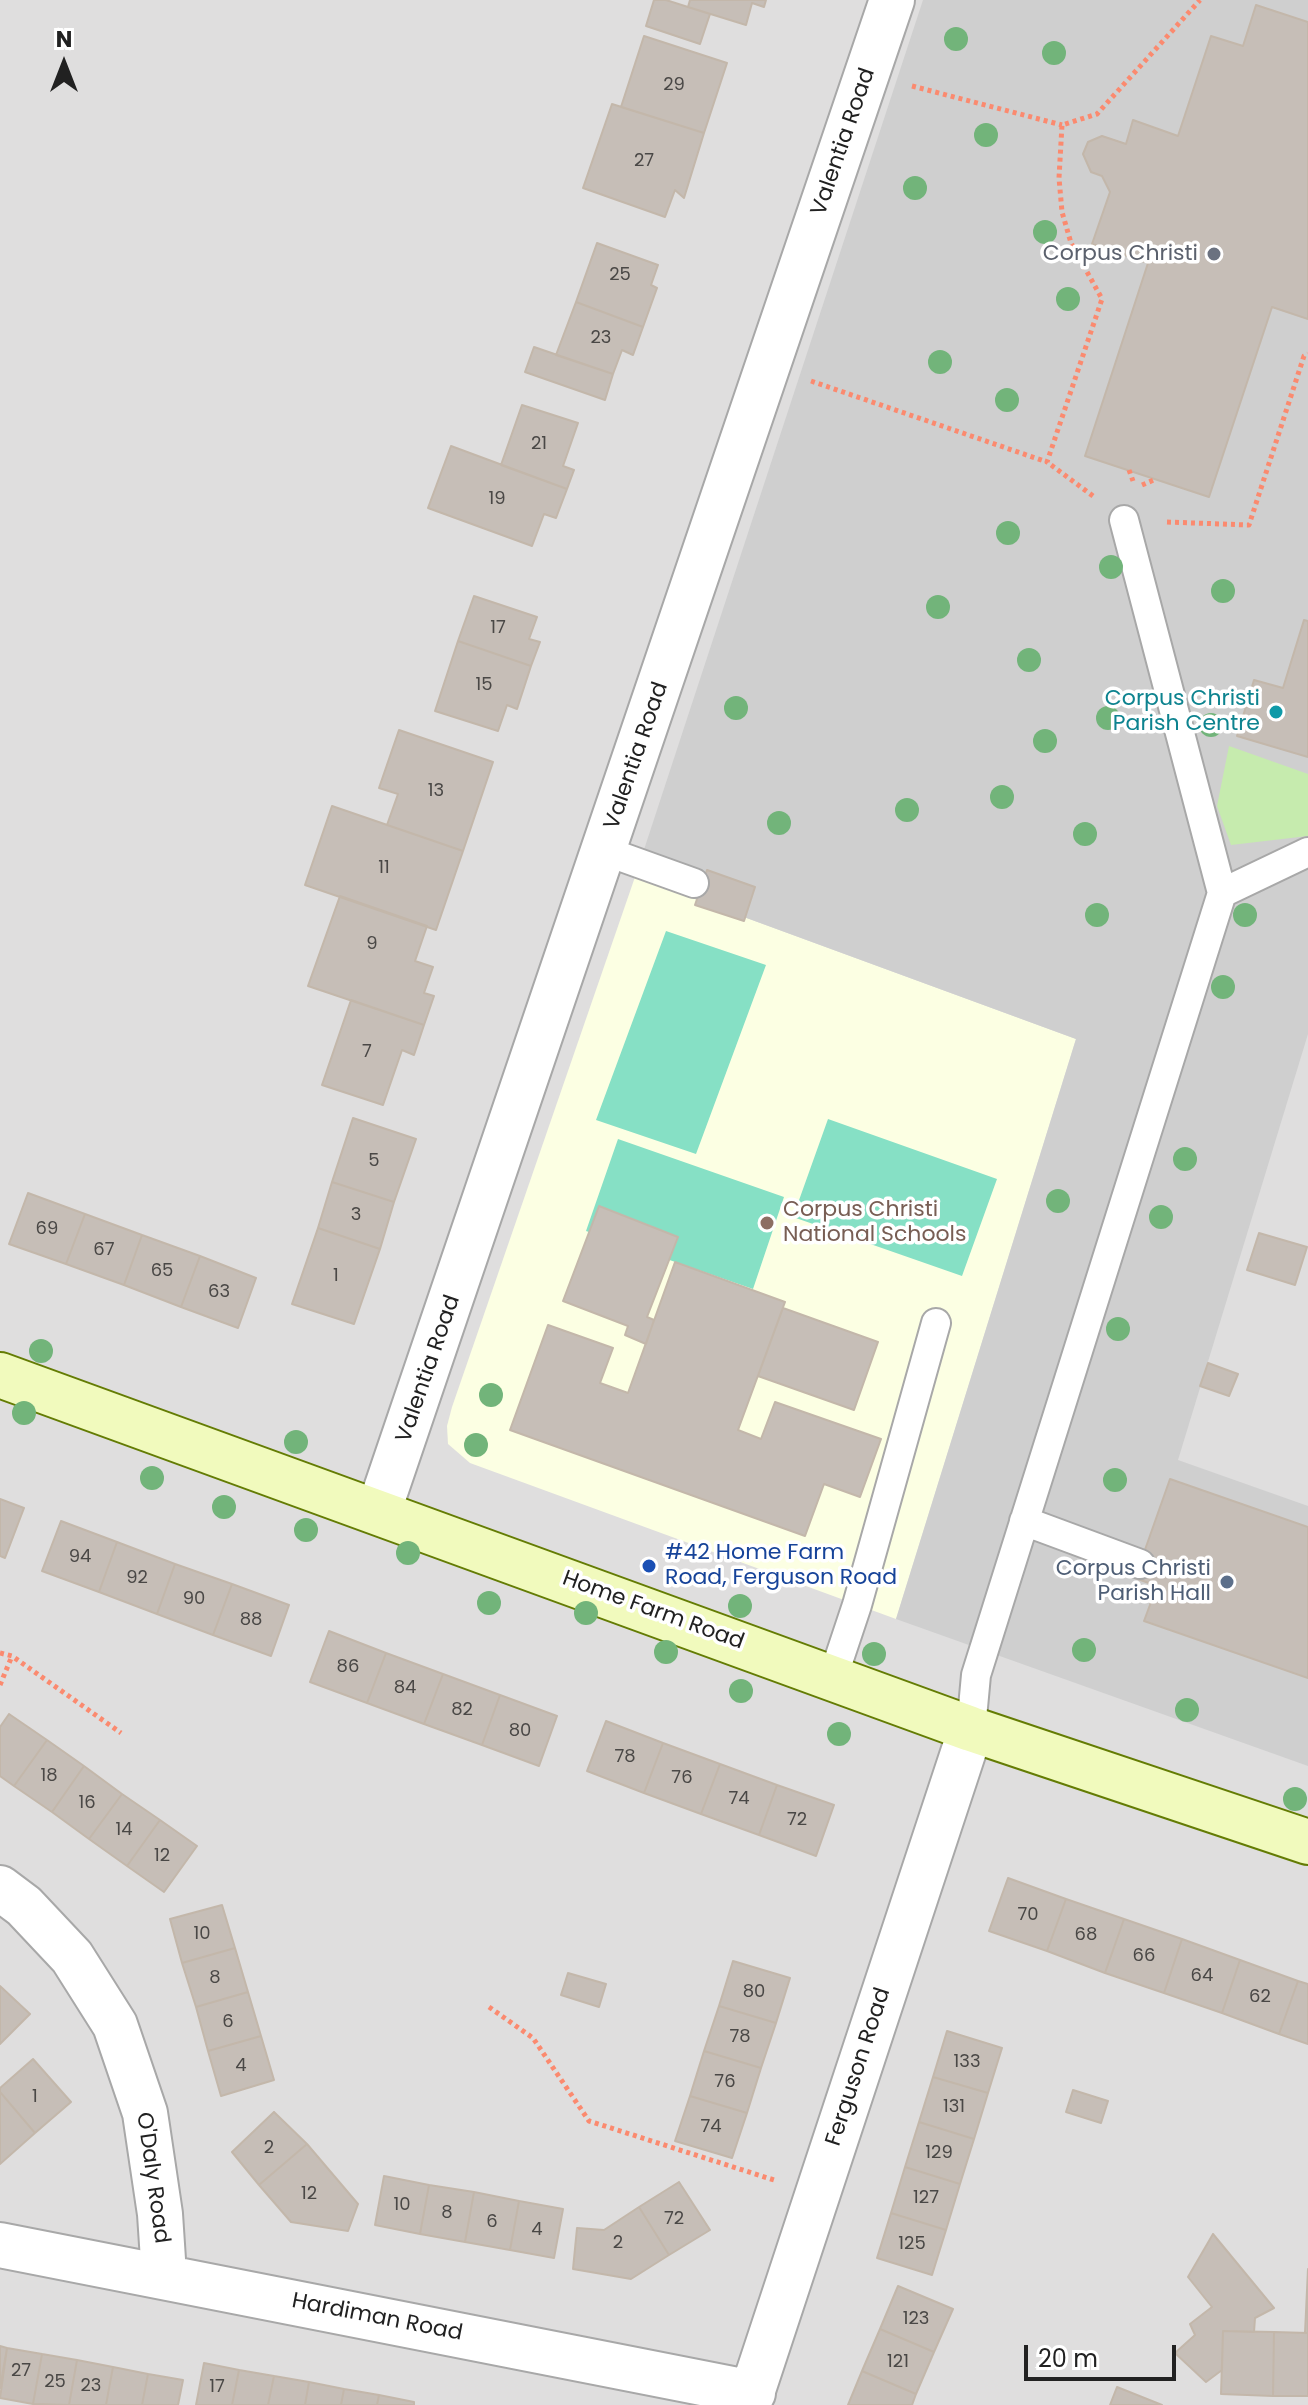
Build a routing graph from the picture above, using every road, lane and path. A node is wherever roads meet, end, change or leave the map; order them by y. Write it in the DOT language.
graph roads {
  1 [pos="892,0"];
  2 [pos="1200,0"];
  3 [pos="906,85"];
  4 [pos="1062,125"];
  5 [pos="1308,354"];
  6 [pos="768,368"];
  7 [pos="1047,462"];
  8 [pos="1124,520"];
  9 [pos="605,851"];
  10 [pos="1308,852"];
  11 [pos="694,883"];
  12 [pos="1222,893"];
  13 [pos="936,1323"];
  14 [pos="0,1375"];
  15 [pos="379,1510"];
  16 [pos="1024,1521"];
  17 [pos="1140,1564"];
  18 [pos="0,1653"];
  19 [pos="12,1656"];
  20 [pos="833,1677"];
  21 [pos="0,1685"];
  22 [pos="971,1729"];
  23 [pos="121,1733"];
  24 [pos="1308,1842"];
  25 [pos="0,1888"];
  26 [pos="489,2007"];
  27 [pos="817,2193"];
  28 [pos="0,2245"];
  29 [pos="164,2275"];
  30 [pos="750,2399"];
  1 -- 6 [label="street, Valentia Road"];
  2 -- 4 [label="path"];
  3 -- 4 [label="path"];
  4 -- 7 [label="path"];
  5 -- 8 [label="path"];
  6 -- 7 [label="path"];
  6 -- 9 [label="street, Valentia Road"];
  7 -- 8 [label="path"];
  8 -- 12 [label="lane"];
  9 -- 11 [label="lane"];
  9 -- 15 [label="street, Valentia Road"];
  10 -- 12 [label="lane"];
  12 -- 16 [label="lane"];
  13 -- 20 [label="lane"];
  14 -- 15 [label="street, Home Farm Road"];
  15 -- 20 [label="street, Home Farm Road"];
  16 -- 17 [label="lane"];
  16 -- 22 [label="lane"];
  18 -- 19 [label="path"];
  19 -- 21 [label="path"];
  19 -- 23 [label="path"];
  20 -- 22 [label="street, Home Farm Road"];
  22 -- 24 [label="street, Home Farm Road"];
  22 -- 27 [label="street, Ferguson Road"];
  25 -- 29 [label="street, O'Daly Road"];
  26 -- 27 [label="path"];
  27 -- 30 [label="street, Ferguson Road"];
  28 -- 29 [label="street, Hardiman Road"];
  29 -- 30 [label="street, Hardiman Road"];
}
